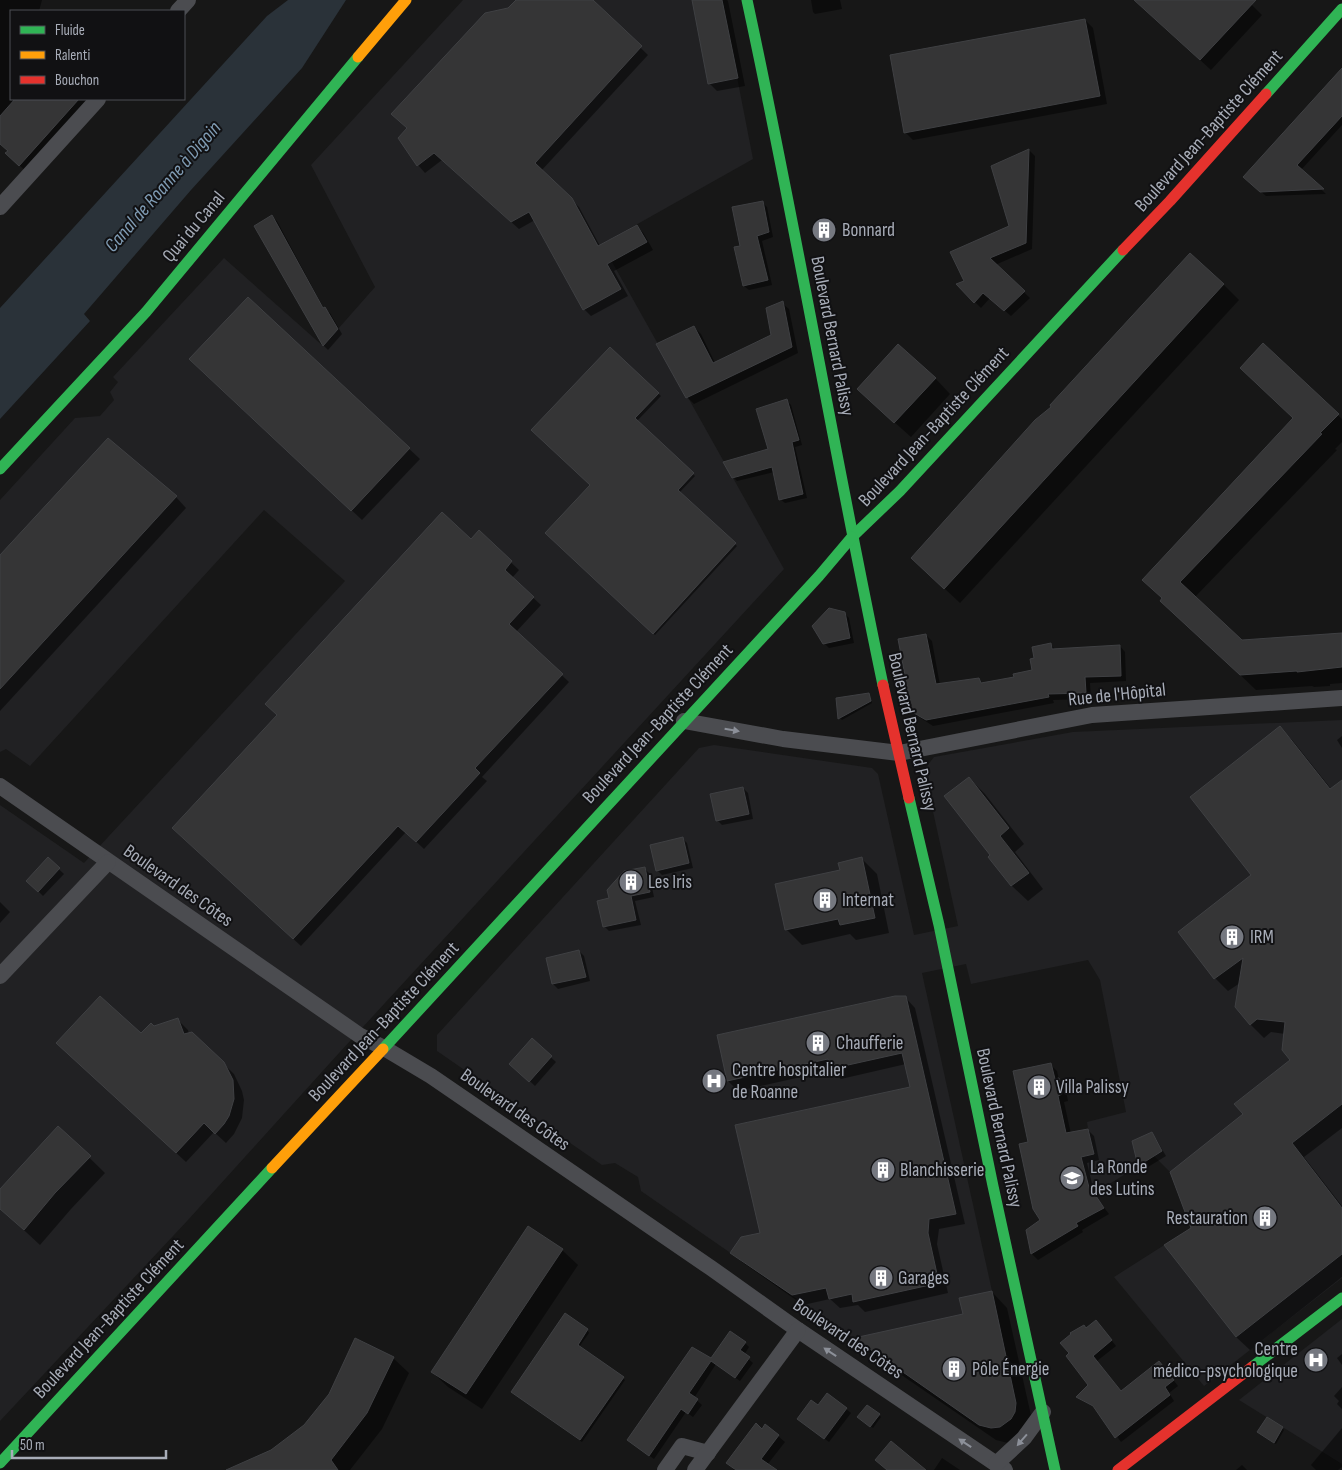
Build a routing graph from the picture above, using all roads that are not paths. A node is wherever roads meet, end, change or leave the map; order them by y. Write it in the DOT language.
graph roads {
  1 [pos="188,0"];
  2 [pos="747,0"];
  3 [pos="400,2"];
  4 [pos="1342,9"];
  5 [pos="179,10"];
  6 [pos="97,100"];
  7 [pos="0,207"];
  8 [pos="0,469"];
  9 [pos="852,537"];
  10 [pos="1342,698"];
  11 [pos="684,721"];
  12 [pos="899,753"];
  13 [pos="0,786"];
  14 [pos="108,862"];
  15 [pos="0,976"];
  16 [pos="384,1048"];
  17 [pos="1342,1298"];
  18 [pos="798,1330"];
  19 [pos="1043,1412"];
  20 [pos="708,1453"];
  21 [pos="0,1463"];
  22 [pos="1001,1467"];
  23 [pos="665,1470"];
  24 [pos="695,1470"];
  25 [pos="1055,1470"];
  26 [pos="1118,1470"];
  1 -- 5 [label="street"];
  2 -- 9 [label="main road, Boulevard Bernard Palissy"];
  3 -- 8 [label="main road, Quai du Canal"];
  4 -- 9 [label="main road, Boulevard Jean-Baptiste Clément"];
  6 -- 7 [label="street"];
  9 -- 11 [label="main road, Boulevard Jean-Baptiste Clément"];
  9 -- 12 [label="main road, Boulevard Bernard Palissy"];
  10 -- 12 [label="street, Rue de l'Hôpital"];
  11 -- 12 [label="street, Rue de l'Hôpital, one-way"];
  11 -- 16 [label="main road, Boulevard Jean-Baptiste Clément"];
  12 -- 19 [label="main road, Boulevard Bernard Palissy"];
  13 -- 14 [label="street, Boulevard des Côtes"];
  14 -- 15 [label="street"];
  14 -- 16 [label="street, Boulevard des Côtes"];
  16 -- 18 [label="street, Boulevard des Côtes"];
  16 -- 21 [label="main road, Boulevard Jean-Baptiste Clément"];
  17 -- 26 [label="main road"];
  18 -- 20 [label="street"];
  22 -- 18 [label="street, Boulevard des Côtes, one-way"];
  19 -- 22 [label="street, one-way"];
  19 -- 25 [label="main road, Boulevard Bernard Palissy"];
  20 -- 23 [label="street"];
  20 -- 24 [label="street"];
}
